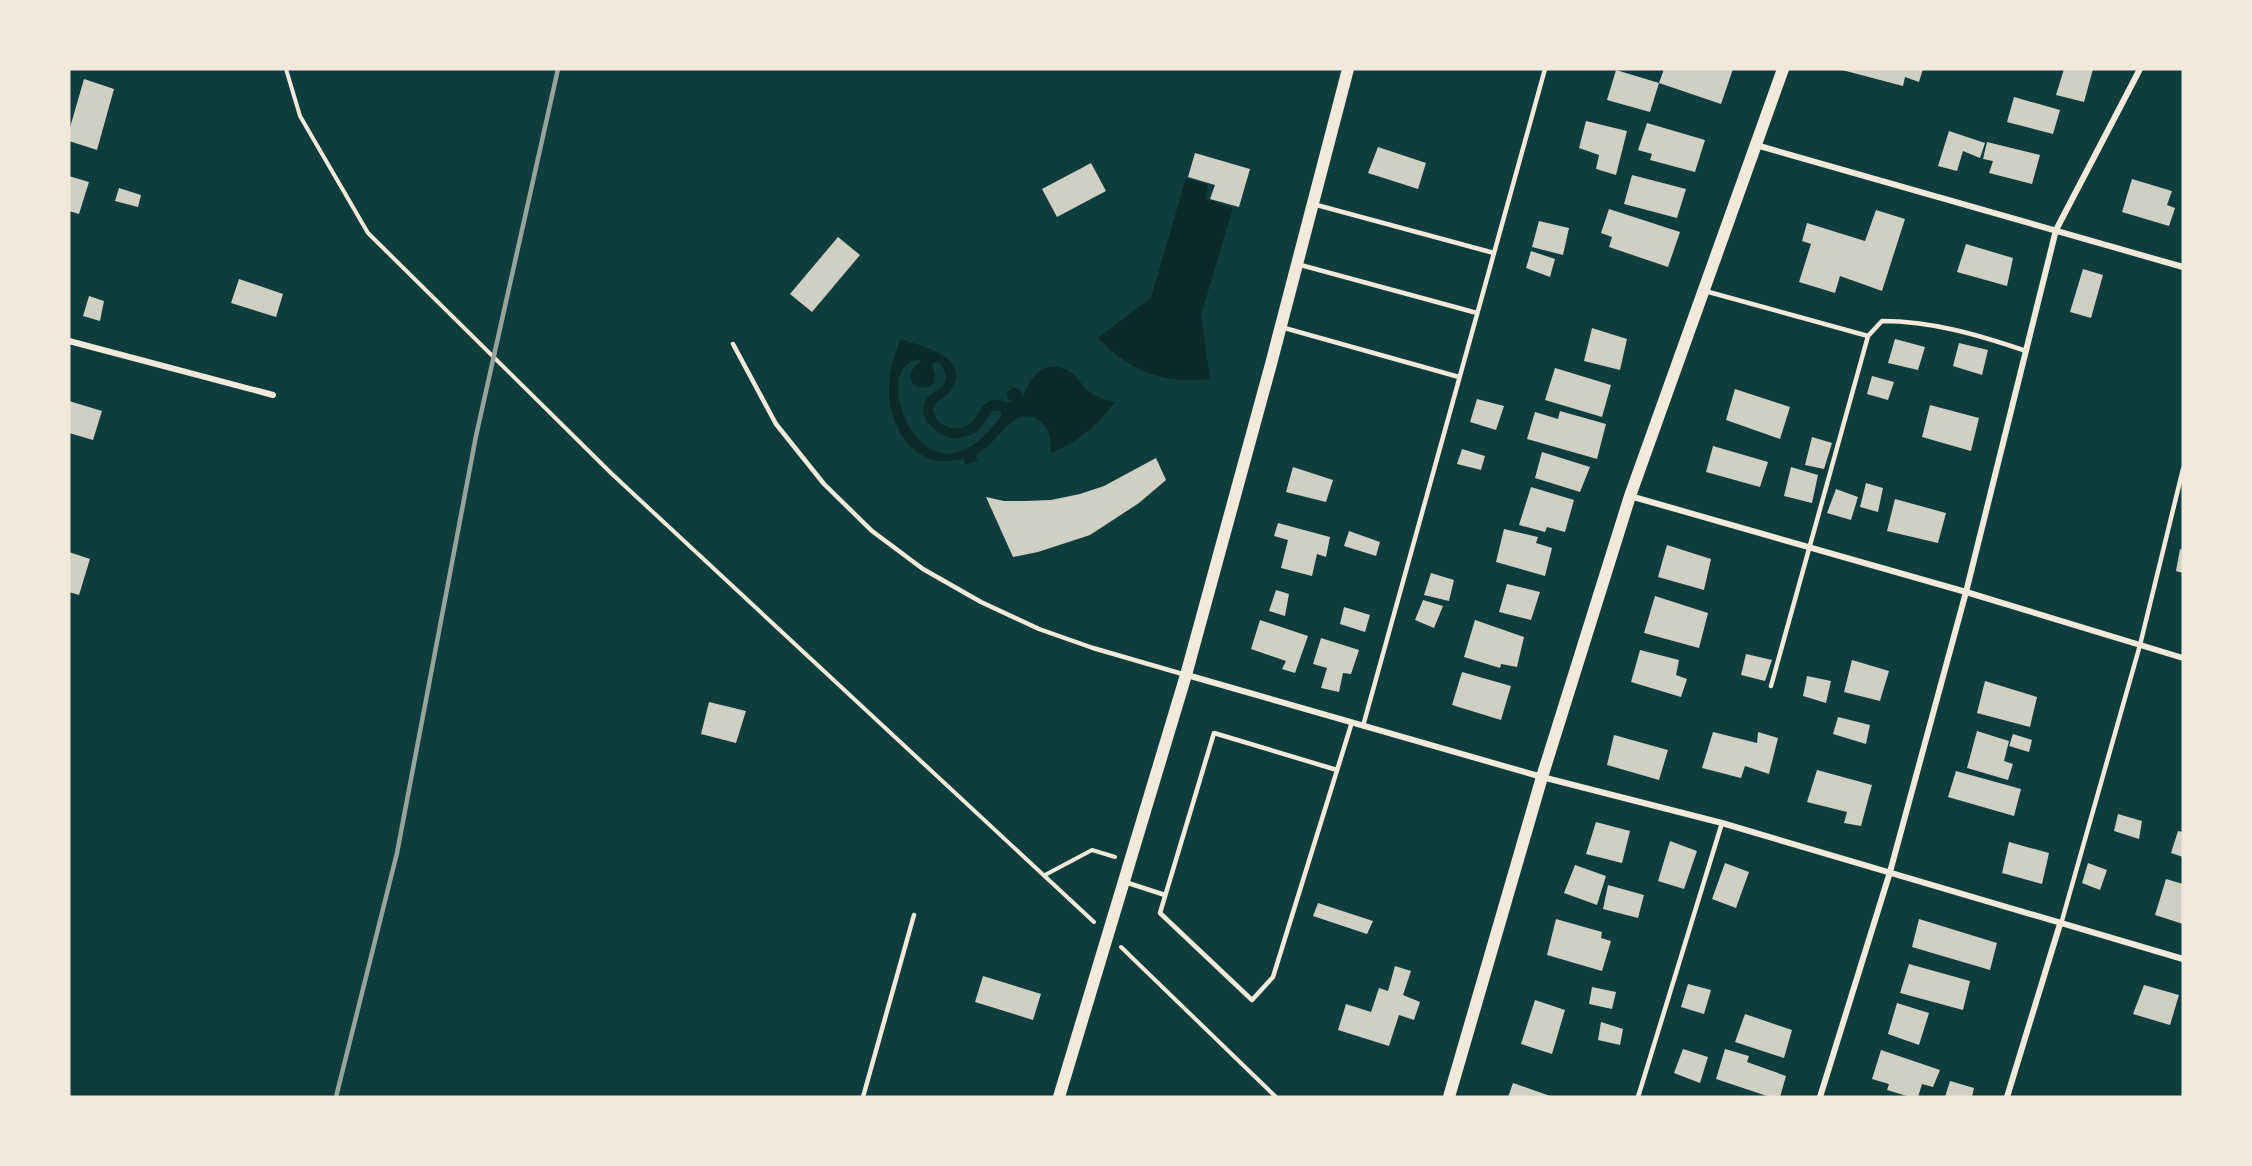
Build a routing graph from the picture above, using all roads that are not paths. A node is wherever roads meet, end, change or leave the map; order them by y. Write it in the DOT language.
graph roads {
  1 [pos="1348,69"];
  2 [pos="1545,69"];
  3 [pos="1784,69"];
  4 [pos="2140,69"];
  5 [pos="1756,144"];
  6 [pos="1313,204"];
  7 [pos="2056,230"];
  8 [pos="1494,253"];
  9 [pos="1297,264"];
  10 [pos="2183,267"];
  11 [pos="1704,291"];
  12 [pos="1477,313"];
  13 [pos="1281,327"];
  14 [pos="1868,336"];
  15 [pos="69,341"];
  16 [pos="733,344"];
  17 [pos="2026,351"];
  18 [pos="1459,376"];
  19 [pos="273,395"];
  20 [pos="2183,469"];
  21 [pos="1630,496"];
  22 [pos="1809,547"];
  23 [pos="1966,592"];
  24 [pos="2140,645"];
  25 [pos="2183,658"];
  26 [pos="1186,675"];
  27 [pos="1772,686"];
  28 [pos="1352,722"];
  29 [pos="1363,726"];
  30 [pos="1337,770"];
  31 [pos="1542,777"];
  32 [pos="1722,823"];
  33 [pos="1890,872"];
  34 [pos="1125,882"];
  35 [pos="1165,895"];
  36 [pos="914,915"];
  37 [pos="2060,924"];
  38 [pos="2183,959"];
  39 [pos="863,1097"];
  40 [pos="1059,1097"];
  41 [pos="1449,1097"];
  42 [pos="1638,1097"];
  43 [pos="1820,1097"];
  44 [pos="2007,1097"];
  1 -- 6 [label="main road"];
  2 -- 8 [label="lane"];
  3 -- 5 [label="main road"];
  4 -- 7 [label="street"];
  5 -- 7 [label="street"];
  5 -- 11 [label="main road"];
  6 -- 8 [label="lane"];
  6 -- 9 [label="main road"];
  7 -- 10 [label="street"];
  7 -- 17 [label="street"];
  8 -- 12 [label="lane"];
  9 -- 12 [label="lane"];
  9 -- 13 [label="main road"];
  11 -- 14 [label="lane"];
  11 -- 21 [label="main road"];
  12 -- 18 [label="lane"];
  13 -- 18 [label="lane"];
  13 -- 26 [label="main road"];
  14 -- 17 [label="lane"];
  14 -- 22 [label="lane"];
  15 -- 19 [label="street"];
  16 -- 26 [label="lane"];
  17 -- 23 [label="street"];
  18 -- 29 [label="lane"];
  20 -- 24 [label="lane"];
  21 -- 22 [label="street"];
  21 -- 31 [label="main road"];
  22 -- 23 [label="street"];
  22 -- 27 [label="lane"];
  23 -- 24 [label="street"];
  23 -- 33 [label="street"];
  24 -- 25 [label="street"];
  24 -- 37 [label="lane"];
  26 -- 28 [label="street"];
  26 -- 34 [label="main road"];
  28 -- 29 [label="street"];
  28 -- 30 [label="lane"];
  29 -- 31 [label="street"];
  30 -- 35 [label="lane"];
  30 -- 35 [label="lane"];
  31 -- 32 [label="street"];
  31 -- 41 [label="main road"];
  32 -- 33 [label="street"];
  32 -- 42 [label="lane"];
  33 -- 37 [label="street"];
  33 -- 43 [label="street"];
  34 -- 35 [label="lane"];
  34 -- 40 [label="main road"];
  36 -- 39 [label="lane"];
  37 -- 38 [label="street"];
  37 -- 44 [label="street"];
}
